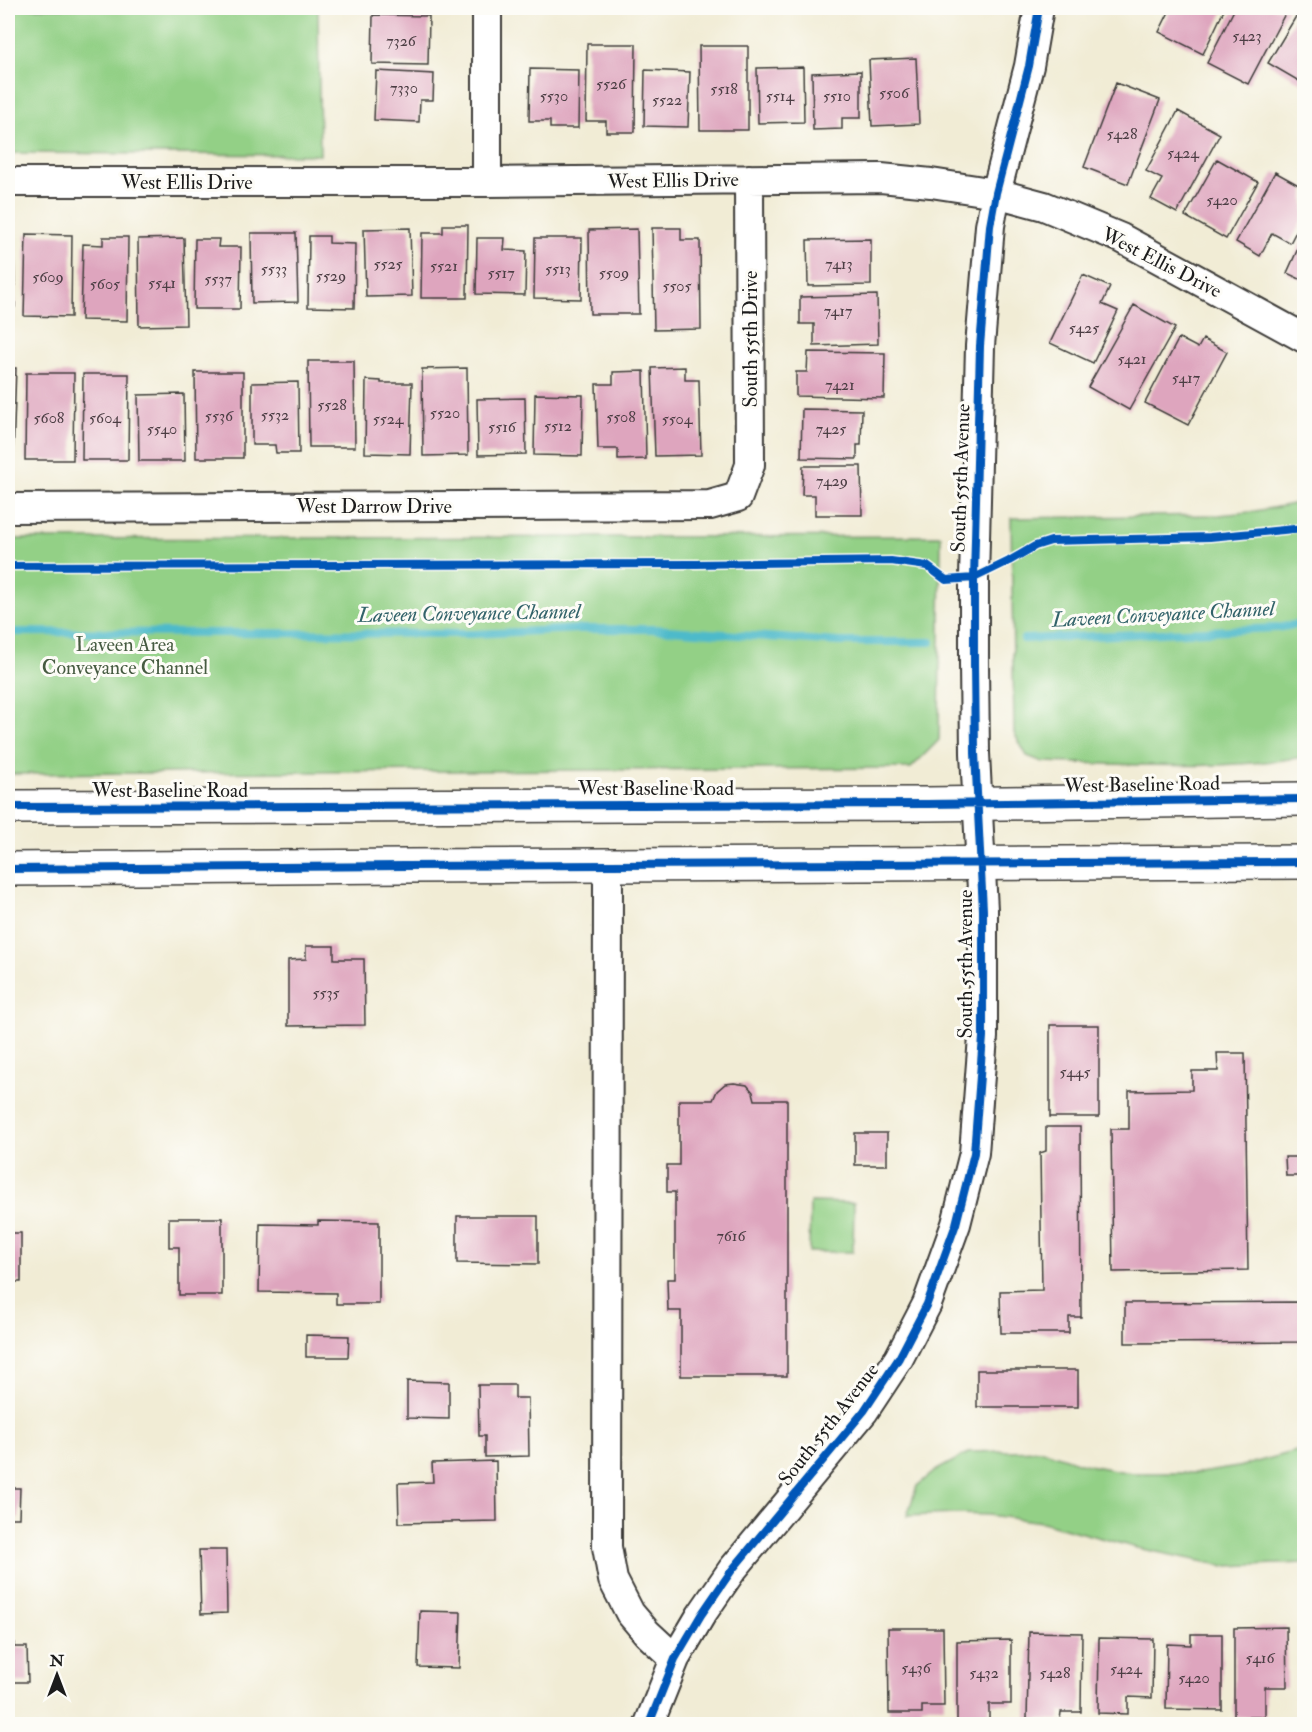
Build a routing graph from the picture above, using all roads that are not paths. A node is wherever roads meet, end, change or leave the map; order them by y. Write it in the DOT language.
graph roads {
  1 [pos="487,8"];
  2 [pos="1039,8"];
  3 [pos="749,179"];
  4 [pos="8,182"];
  5 [pos="487,182"];
  6 [pos="996,193"];
  7 [pos="1305,338"];
  8 [pos="738,497"];
  9 [pos="8,508"];
  10 [pos="1305,799"];
  11 [pos="978,803"];
  12 [pos="8,807"];
  13 [pos="1305,862"];
  14 [pos="981,864"];
  15 [pos="608,865"];
  16 [pos="8,869"];
  17 [pos="675,1659"];
  18 [pos="649,1725"];
  1 -- 5 [label="street"];
  2 -- 6 [label="street, South 55th Avenue"];
  3 -- 5 [label="street, West Ellis Drive"];
  3 -- 6 [label="street, West Ellis Drive"];
  3 -- 8 [label="street, South 55th Drive"];
  4 -- 5 [label="street, West Ellis Drive"];
  6 -- 7 [label="street, West Ellis Drive"];
  6 -- 11 [label="street, South 55th Avenue"];
  8 -- 9 [label="street, West Darrow Drive"];
  10 -- 11 [label="main road, West Baseline Road"];
  11 -- 12 [label="main road, West Baseline Road"];
  11 -- 14 [label="street, South 55th Avenue"];
  13 -- 14 [label="main road"];
  14 -- 15 [label="main road"];
  14 -- 17 [label="street, South 55th Avenue"];
  15 -- 16 [label="main road"];
  15 -- 17 [label="street"];
  17 -- 18 [label="street, South 55th Avenue"];
}
